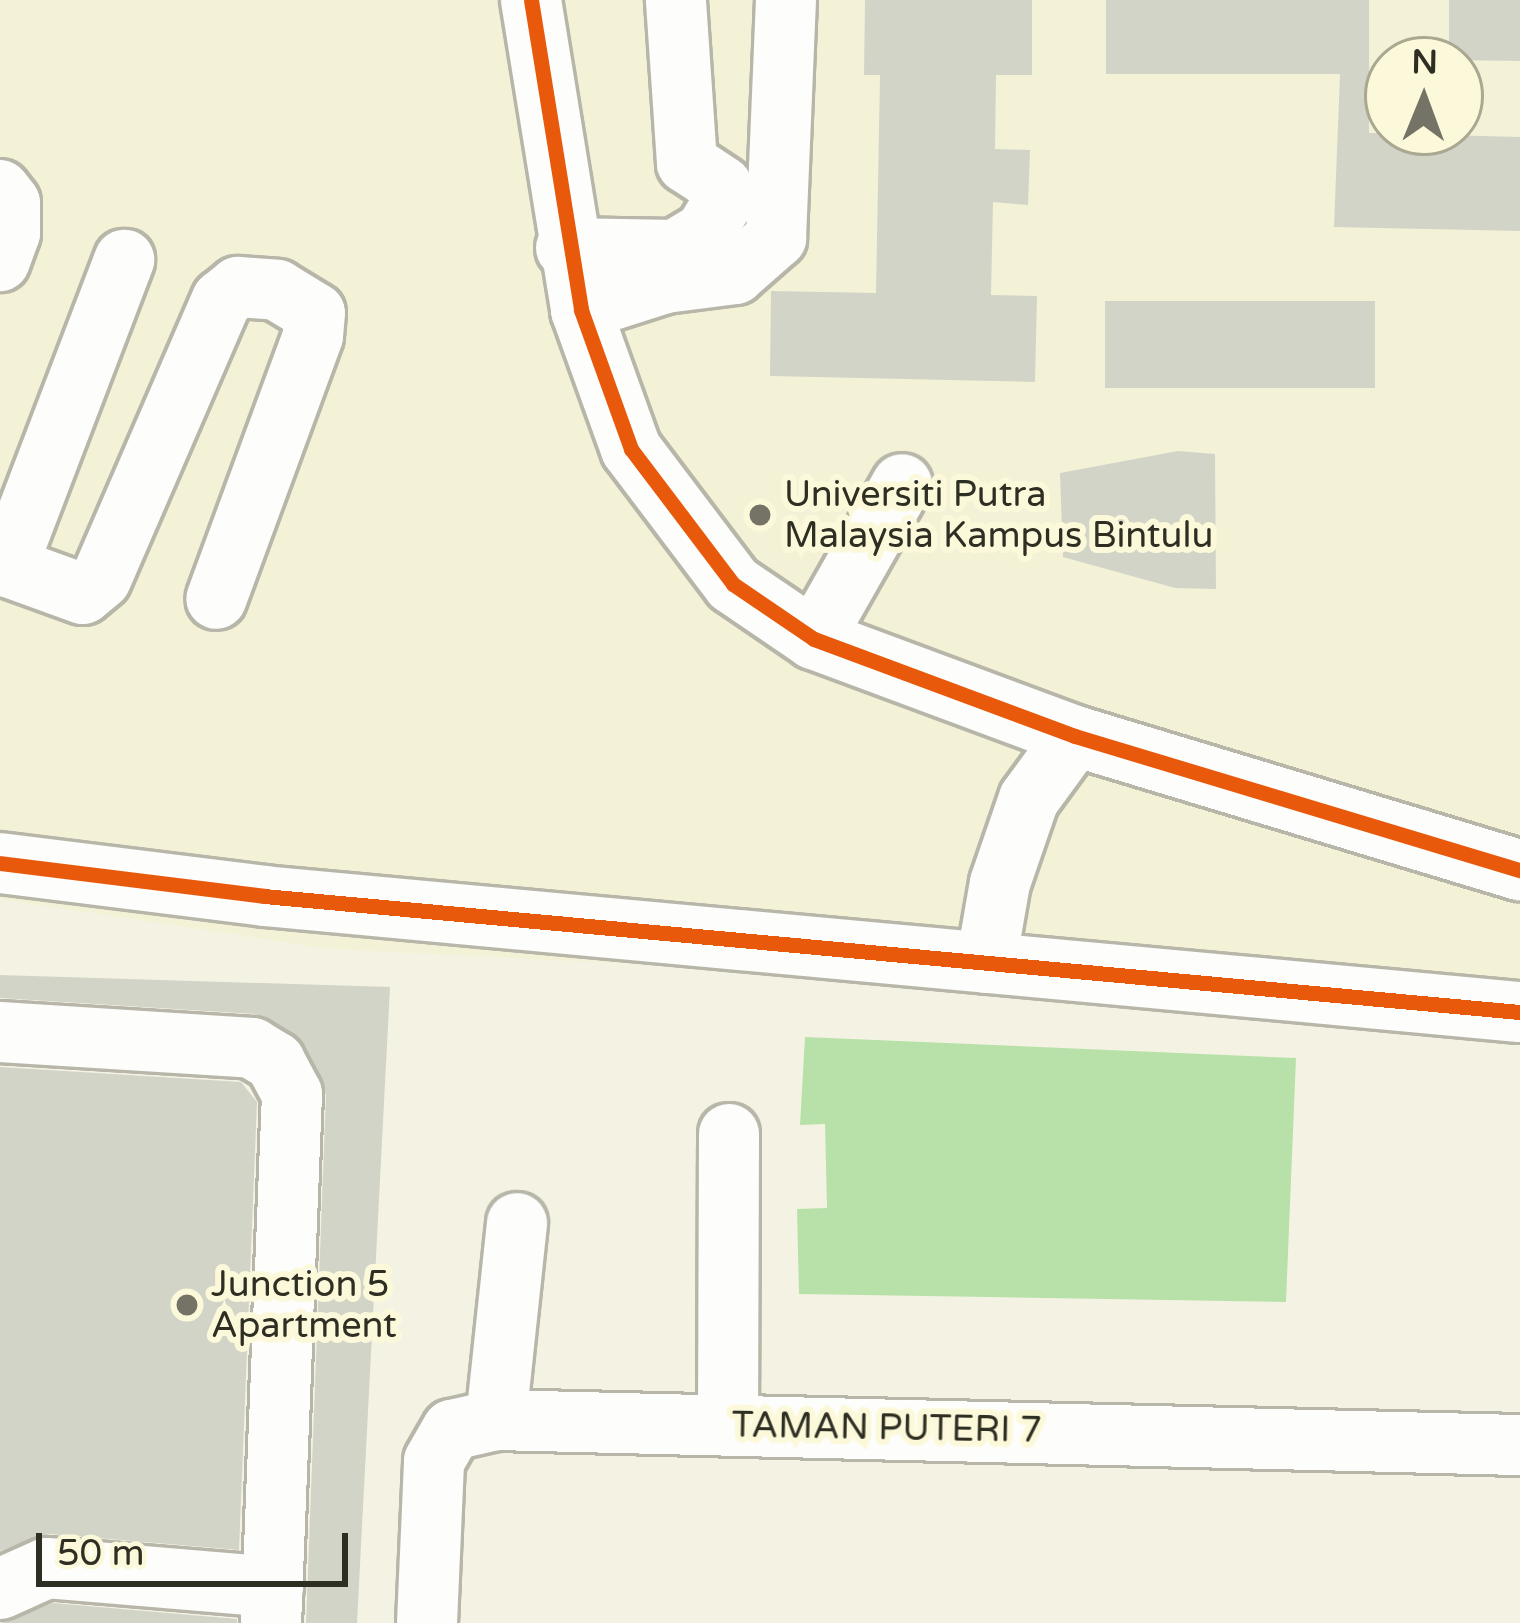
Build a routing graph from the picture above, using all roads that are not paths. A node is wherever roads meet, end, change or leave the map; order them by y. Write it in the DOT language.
graph roads {
  1 [pos="531,0"];
  2 [pos="676,0"];
  3 [pos="786,0"];
  4 [pos="722,186"];
  5 [pos="0,190"];
  6 [pos="781,193"];
  7 [pos="566,248"];
  8 [pos="124,260"];
  9 [pos="0,261"];
  10 [pos="581,310"];
  11 [pos="902,484"];
  12 [pos="3,565"];
  13 [pos="216,599"];
  14 [pos="814,639"];
  15 [pos="1075,736"];
  16 [pos="0,863"];
  17 [pos="1520,870"];
  18 [pos="986,963"];
  19 [pos="1520,1012"];
  20 [pos="0,1032"];
  21 [pos="729,1134"];
  22 [pos="517,1223"];
  23 [pos="496,1420"];
  24 [pos="728,1424"];
  25 [pos="1520,1445"];
  26 [pos="0,1589"];
  27 [pos="272,1605"];
  28 [pos="427,1623"];
  1 -- 7 [label="street"];
  2 -- 4 [label="street"];
  3 -- 6 [label="street"];
  4 -- 6 [label="street"];
  4 -- 7 [label="street"];
  5 -- 9 [label="street"];
  6 -- 10 [label="street"];
  7 -- 10 [label="street"];
  8 -- 12 [label="street"];
  10 -- 14 [label="street"];
  11 -- 14 [label="street"];
  12 -- 13 [label="street"];
  14 -- 15 [label="street"];
  15 -- 17 [label="street"];
  15 -- 18 [label="street"];
  16 -- 18 [label="street"];
  18 -- 19 [label="street"];
  20 -- 27 [label="street"];
  21 -- 24 [label="street"];
  22 -- 23 [label="street"];
  23 -- 24 [label="street, TAMAN PUTERI 7"];
  23 -- 28 [label="street, TAMAN PUTERI 7"];
  24 -- 25 [label="street, TAMAN PUTERI 7"];
  26 -- 27 [label="street"];
}
